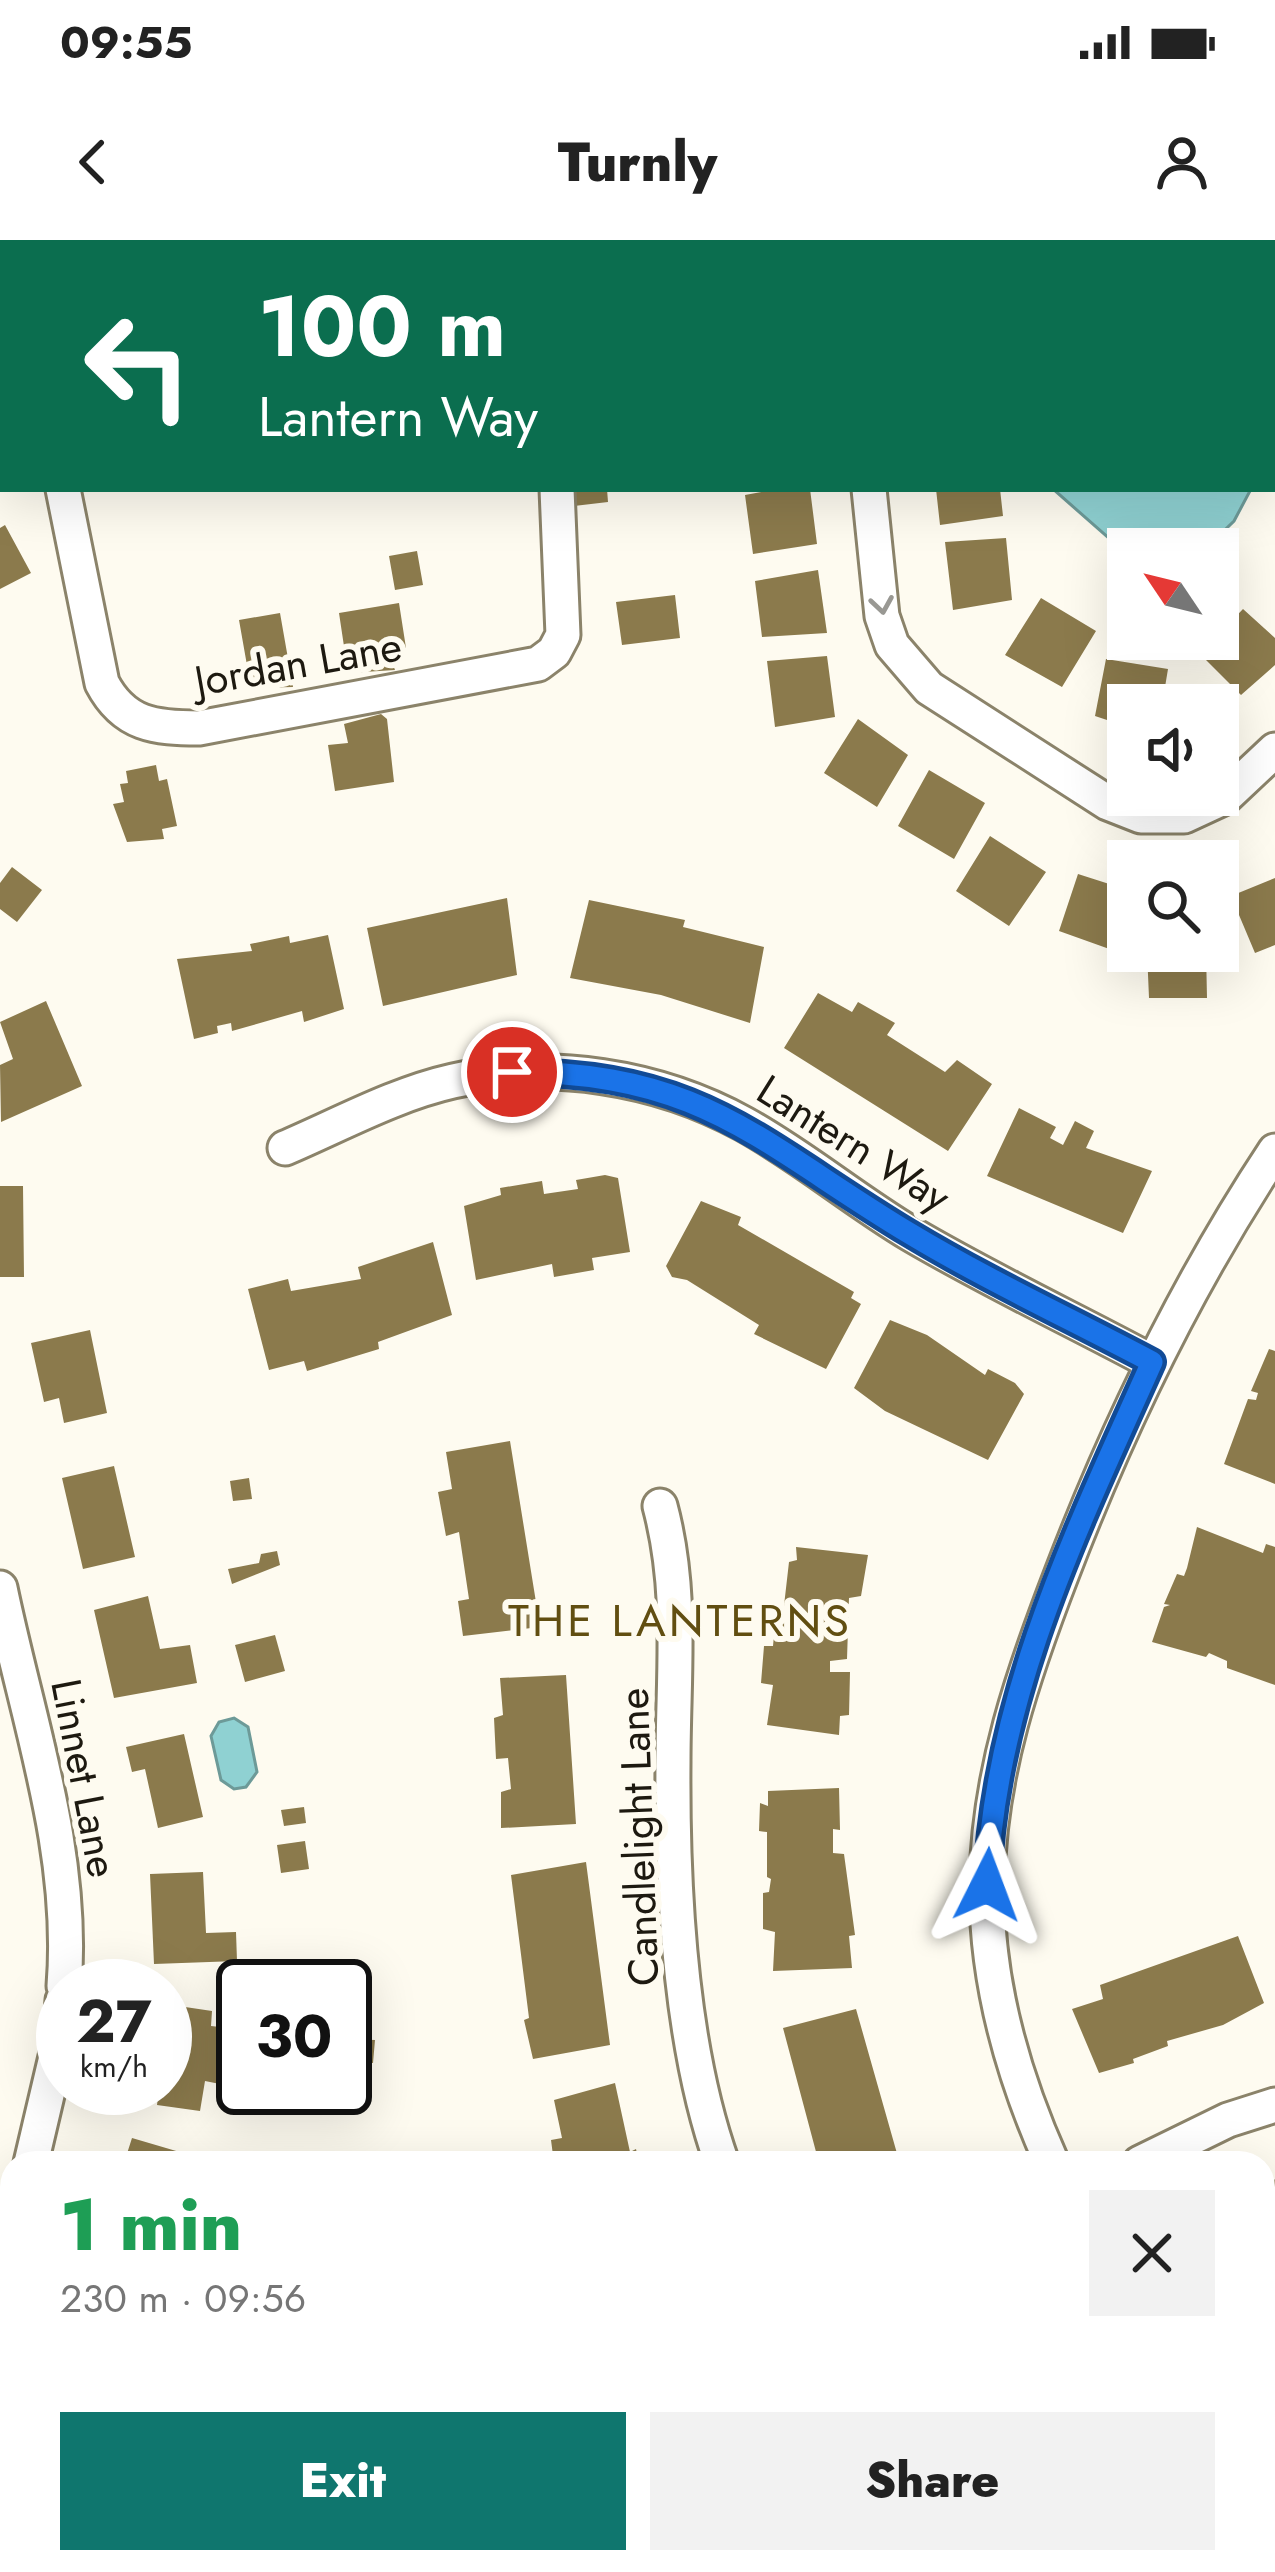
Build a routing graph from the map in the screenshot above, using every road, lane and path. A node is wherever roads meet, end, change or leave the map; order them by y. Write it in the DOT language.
graph roads {
  1 [pos="64,492"];
  2 [pos="557,492"];
  3 [pos="869,492"];
  4 [pos="1270,766"];
  5 [pos="284,1148"];
  6 [pos="1275,1151"];
  7 [pos="1152,1362"];
  8 [pos="660,1506"];
  9 [pos="0,1588"];
  10 [pos="64,1959"];
  11 [pos="1275,2105"];
  12 [pos="42,2115"];
  13 [pos="34,2151"];
  14 [pos="719,2151"];
  15 [pos="1046,2151"];
  16 [pos="1165,2151"];
  1 -- 2 [label="street, Jordan Lane"];
  3 -- 4 [label="street, one-way"];
  5 -- 7 [label="street, Lantern Way"];
  6 -- 7 [label="street"];
  7 -- 15 [label="street"];
  8 -- 14 [label="street, Candlelight Lane"];
  9 -- 10 [label="street, Linnet Lane"];
  11 -- 16 [label="street"];
  12 -- 13 [label="street"];
}
